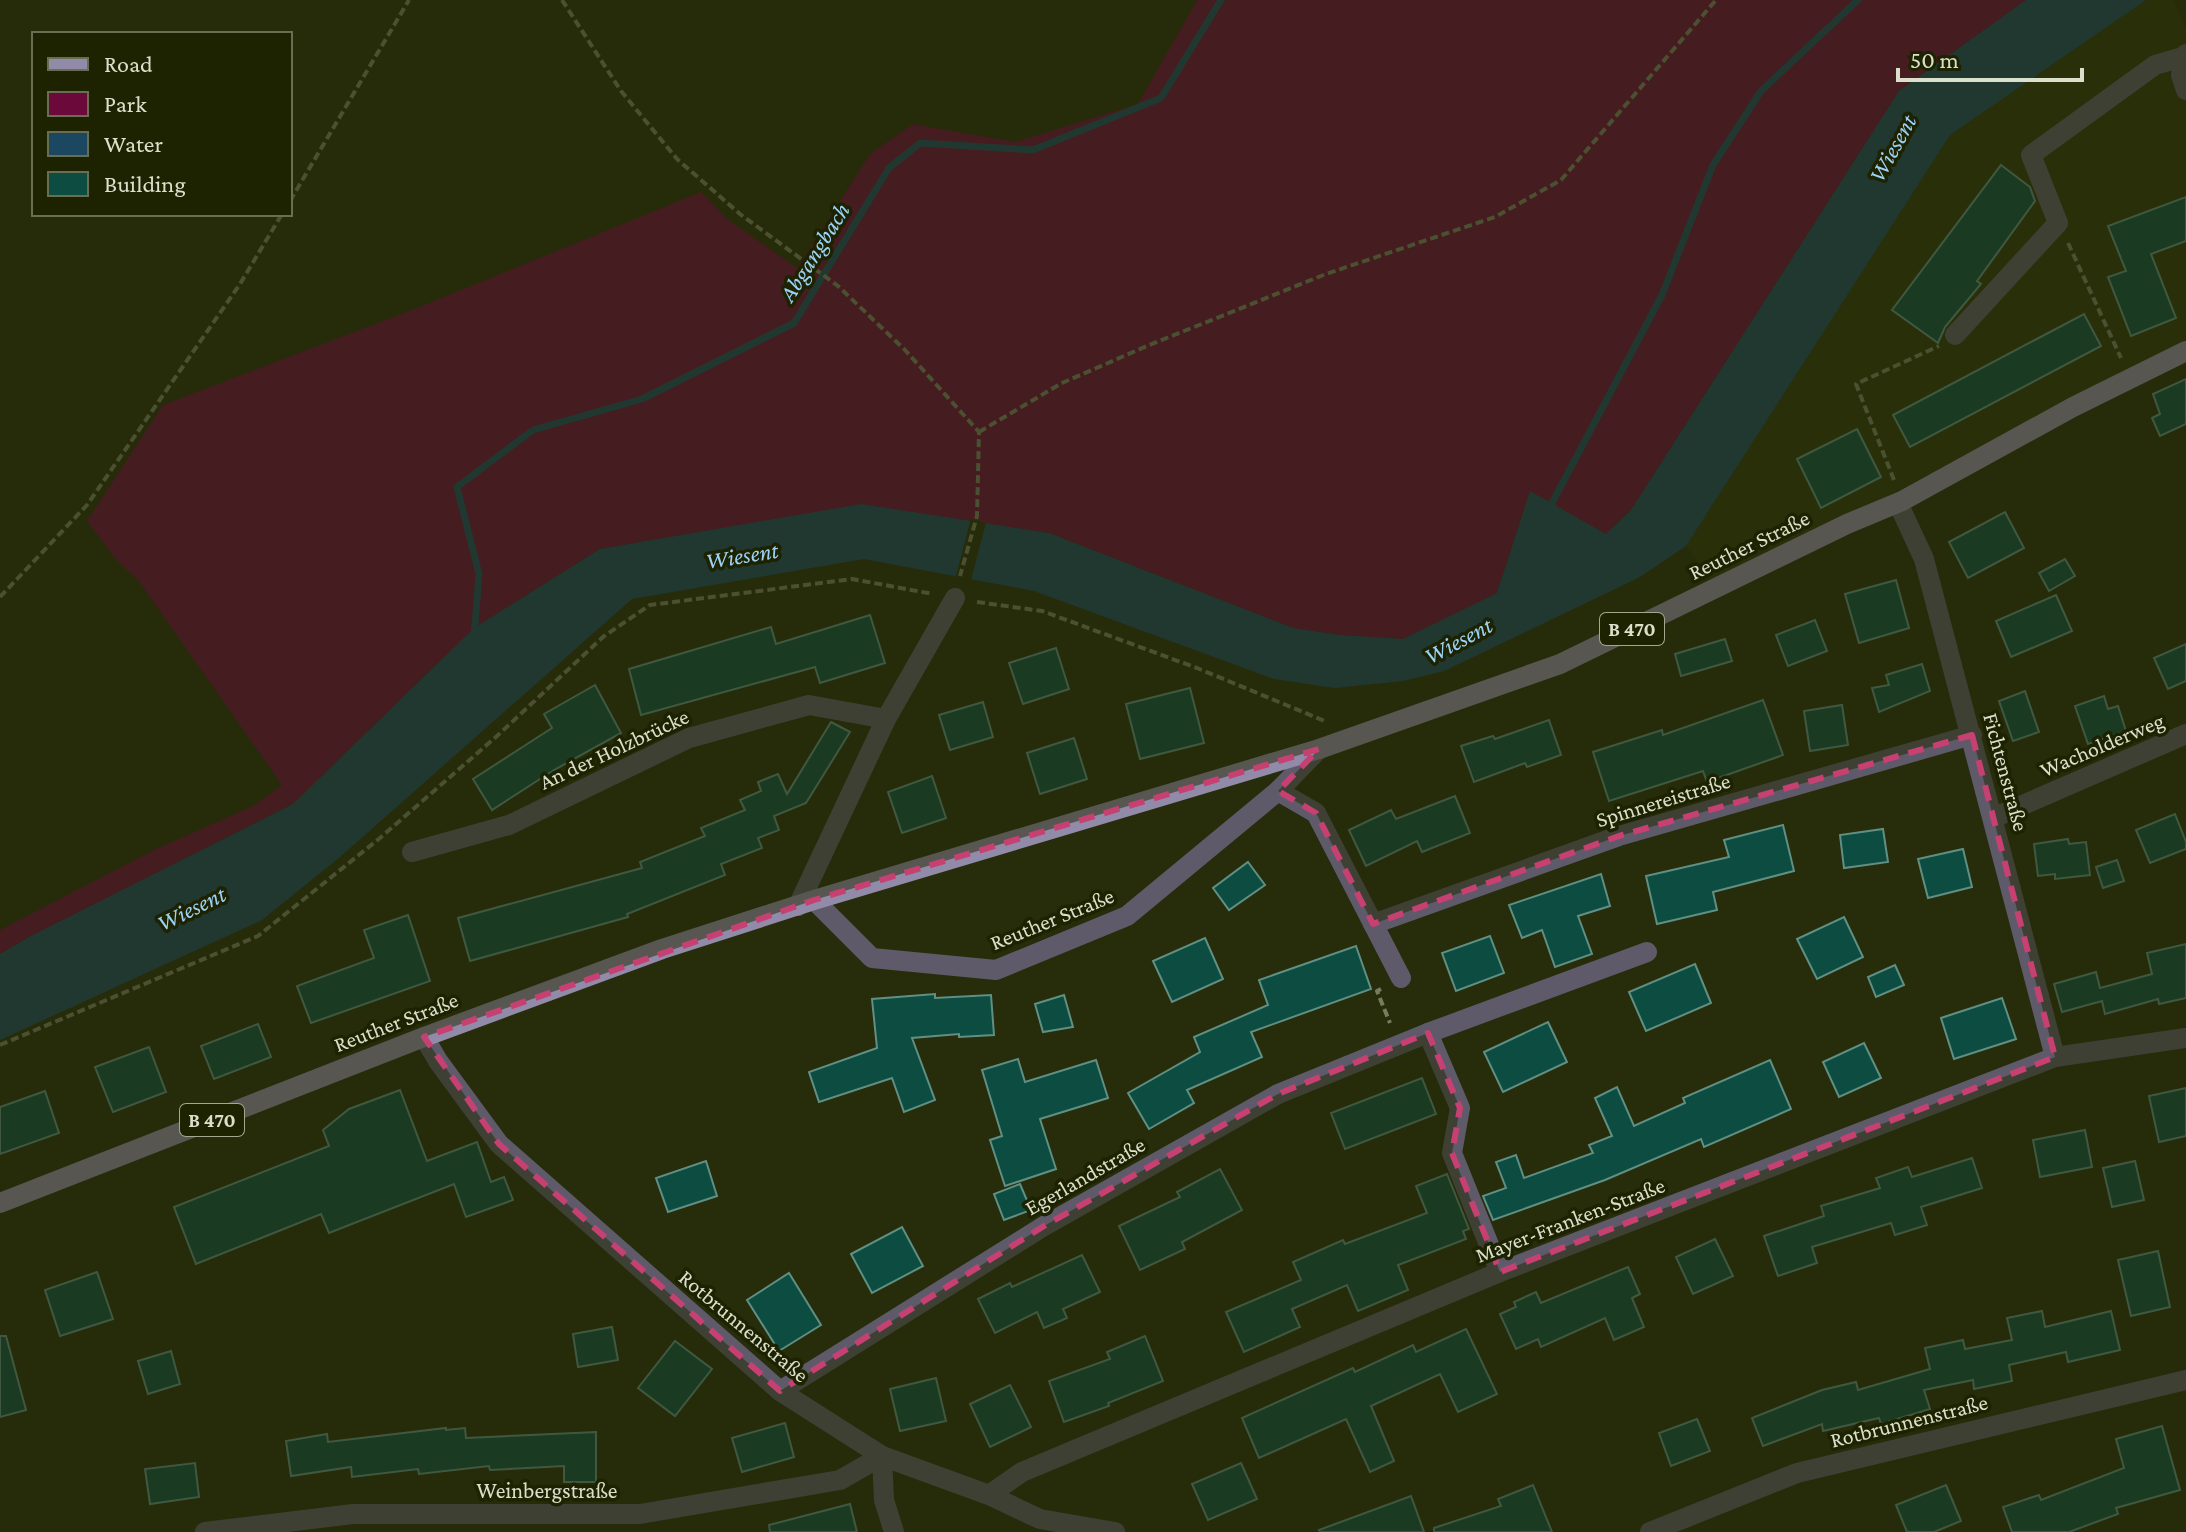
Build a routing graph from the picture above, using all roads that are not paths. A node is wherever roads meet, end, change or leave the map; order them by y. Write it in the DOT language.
graph roads {
  1 [pos="2186,55"];
  2 [pos="2186,90"];
  3 [pos="1955,335"];
  4 [pos="2186,351"];
  5 [pos="1900,502"];
  6 [pos="956,591"];
  7 [pos="886,719"];
  8 [pos="2186,734"];
  9 [pos="1972,735"];
  10 [pos="1319,749"];
  11 [pos="1278,791"];
  12 [pos="1993,818"];
  13 [pos="412,852"];
  14 [pos="806,903"];
  15 [pos="1373,924"];
  16 [pos="1647,952"];
  17 [pos="1401,978"];
  18 [pos="1428,1033"];
  19 [pos="424,1037"];
  20 [pos="2186,1038"];
  21 [pos="2055,1057"];
  22 [pos="0,1203"];
  23 [pos="1500,1272"];
  24 [pos="2186,1380"];
  25 [pos="780,1391"];
  26 [pos="882,1456"];
  27 [pos="989,1495"];
  28 [pos="205,1532"];
  29 [pos="894,1532"];
  30 [pos="1115,1532"];
  31 [pos="1650,1532"];
  1 -- 2 [label="street"];
  1 -- 3 [label="street"];
  4 -- 5 [label="main road, Reuther Straße / B 470"];
  5 -- 9 [label="street, Fichtenstraße"];
  5 -- 10 [label="main road, Reuther Straße / B 470"];
  6 -- 7 [label="street"];
  7 -- 13 [label="street, An der Holzbrücke"];
  7 -- 14 [label="street"];
  8 -- 12 [label="street, Wacholderweg"];
  9 -- 12 [label="street, Fichtenstraße"];
  9 -- 15 [label="street, Spinnereistraße"];
  10 -- 11 [label="street, Reuther Straße"];
  10 -- 14 [label="main road, Reuther Straße / B 470"];
  11 -- 14 [label="street, Reuther Straße"];
  11 -- 15 [label="street"];
  12 -- 21 [label="street, Fichtenstraße"];
  14 -- 19 [label="main road, Reuther Straße / B 470"];
  15 -- 17 [label="street"];
  16 -- 18 [label="street, Egerlandstraße"];
  18 -- 23 [label="street"];
  18 -- 25 [label="street, Egerlandstraße"];
  19 -- 22 [label="main road, Reuther Straße / B 470"];
  19 -- 25 [label="street, Rotbrunnenstraße"];
  20 -- 21 [label="street, Mayer-Franken-Straße"];
  21 -- 23 [label="street, Mayer-Franken-Straße"];
  23 -- 27 [label="street, Mayer-Franken-Straße"];
  24 -- 31 [label="street, Rotbrunnenstraße"];
  25 -- 26 [label="street, Rotbrunnenstraße"];
  26 -- 27 [label="street, Rotbrunnenstraße"];
  26 -- 28 [label="street, Weinbergstraße"];
  26 -- 29 [label="street"];
  27 -- 30 [label="street, Rotbrunnenstraße"];
}
